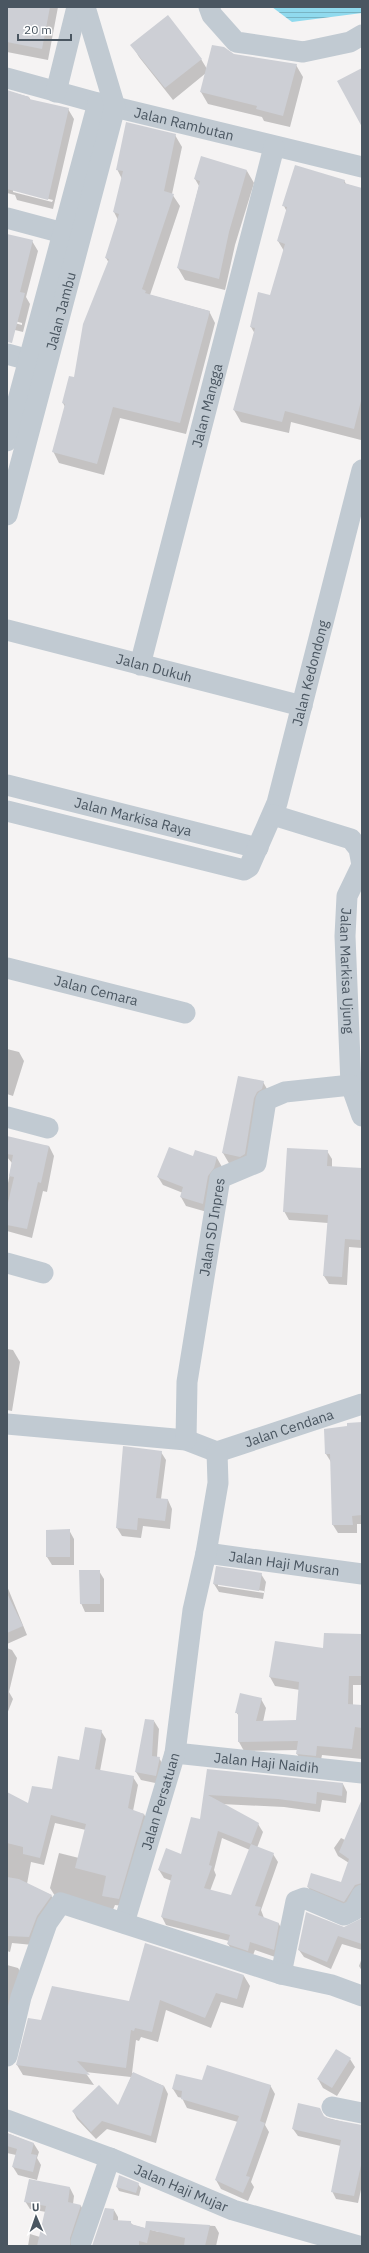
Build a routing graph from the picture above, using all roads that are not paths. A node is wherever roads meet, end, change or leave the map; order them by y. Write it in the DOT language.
graph roads {
  1 [pos="77,7"];
  2 [pos="85,7"];
  3 [pos="209,7"];
  4 [pos="362,35"];
  5 [pos="7,78"];
  6 [pos="56,92"];
  7 [pos="107,105"];
  8 [pos="274,147"];
  9 [pos="362,167"];
  10 [pos="7,218"];
  11 [pos="63,233"];
  12 [pos="7,354"];
  13 [pos="29,360"];
  14 [pos="7,441"];
  15 [pos="362,470"];
  16 [pos="7,515"];
  17 [pos="7,630"];
  18 [pos="140,665"];
  19 [pos="302,706"];
  20 [pos="7,785"];
  21 [pos="7,811"];
  22 [pos="273,815"];
  23 [pos="258,848"];
  24 [pos="244,870"];
  25 [pos="7,968"];
  26 [pos="185,1013"];
  27 [pos="351,1085"];
  28 [pos="362,1116"];
  29 [pos="7,1117"];
  30 [pos="48,1128"];
  31 [pos="7,1263"];
  32 [pos="43,1273"];
  33 [pos="362,1404"];
  34 [pos="7,1424"];
  35 [pos="186,1440"];
  36 [pos="216,1452"];
  37 [pos="206,1553"];
  38 [pos="362,1574"];
  39 [pos="175,1753"];
  40 [pos="360,1772"];
  41 [pos="362,1895"];
  42 [pos="124,1923"];
  43 [pos="281,1974"];
  44 [pos="14,1995"];
  45 [pos="362,1996"];
  46 [pos="7,2056"];
  47 [pos="332,2107"];
  48 [pos="362,2113"];
  49 [pos="7,2120"];
  50 [pos="110,2158"];
  51 [pos="81,2242"];
  52 [pos="359,2246"];
  1 -- 6 [label="street"];
  2 -- 7 [label="street"];
  3 -- 4 [label="street"];
  5 -- 6 [label="street, Jalan Rambutan"];
  6 -- 7 [label="street, Jalan Rambutan"];
  7 -- 8 [label="street, Jalan Rambutan"];
  7 -- 11 [label="street, Jalan Jambu"];
  7 -- 16 [label="street, Jalan Jambu"];
  8 -- 9 [label="street, Jalan Rambutan"];
  8 -- 18 [label="street, Jalan Mangga"];
  10 -- 11 [label="street"];
  11 -- 13 [label="street, Jalan Jambu"];
  12 -- 13 [label="street"];
  13 -- 14 [label="street, Jalan Jambu"];
  15 -- 19 [label="street, Jalan Kedondong"];
  17 -- 18 [label="street, Jalan Dukuh"];
  18 -- 19 [label="street, Jalan Dukuh"];
  19 -- 22 [label="street, Jalan Kedondong"];
  20 -- 23 [label="street, Jalan Markisa Raya"];
  21 -- 24 [label="street, Jalan Markisa Raya"];
  22 -- 23 [label="street, Jalan Kedondong"];
  22 -- 27 [label="street, Jalan Markisa Ujung"];
  23 -- 24 [label="street, Jalan Kedondong"];
  25 -- 26 [label="street, Jalan Cemara"];
  27 -- 28 [label="street, Jalan Markisa Ujung"];
  27 -- 35 [label="street, Jalan SD Inpres"];
  29 -- 30 [label="street"];
  31 -- 32 [label="street"];
  33 -- 36 [label="street, Jalan Cendana"];
  34 -- 35 [label="street"];
  35 -- 36 [label="street"];
  36 -- 37 [label="street, Jalan Persatuan"];
  37 -- 38 [label="street, Jalan Haji Musran"];
  37 -- 39 [label="street, Jalan Persatuan"];
  39 -- 40 [label="street, Jalan Haji Naidih"];
  39 -- 42 [label="street, Jalan Persatuan"];
  41 -- 43 [label="street"];
  42 -- 43 [label="street"];
  42 -- 44 [label="street"];
  43 -- 45 [label="street"];
  44 -- 46 [label="street"];
  47 -- 48 [label="street"];
  49 -- 50 [label="street, Jalan Haji Mujar"];
  50 -- 51 [label="street"];
  50 -- 52 [label="street, Jalan Haji Mujar"];
}
